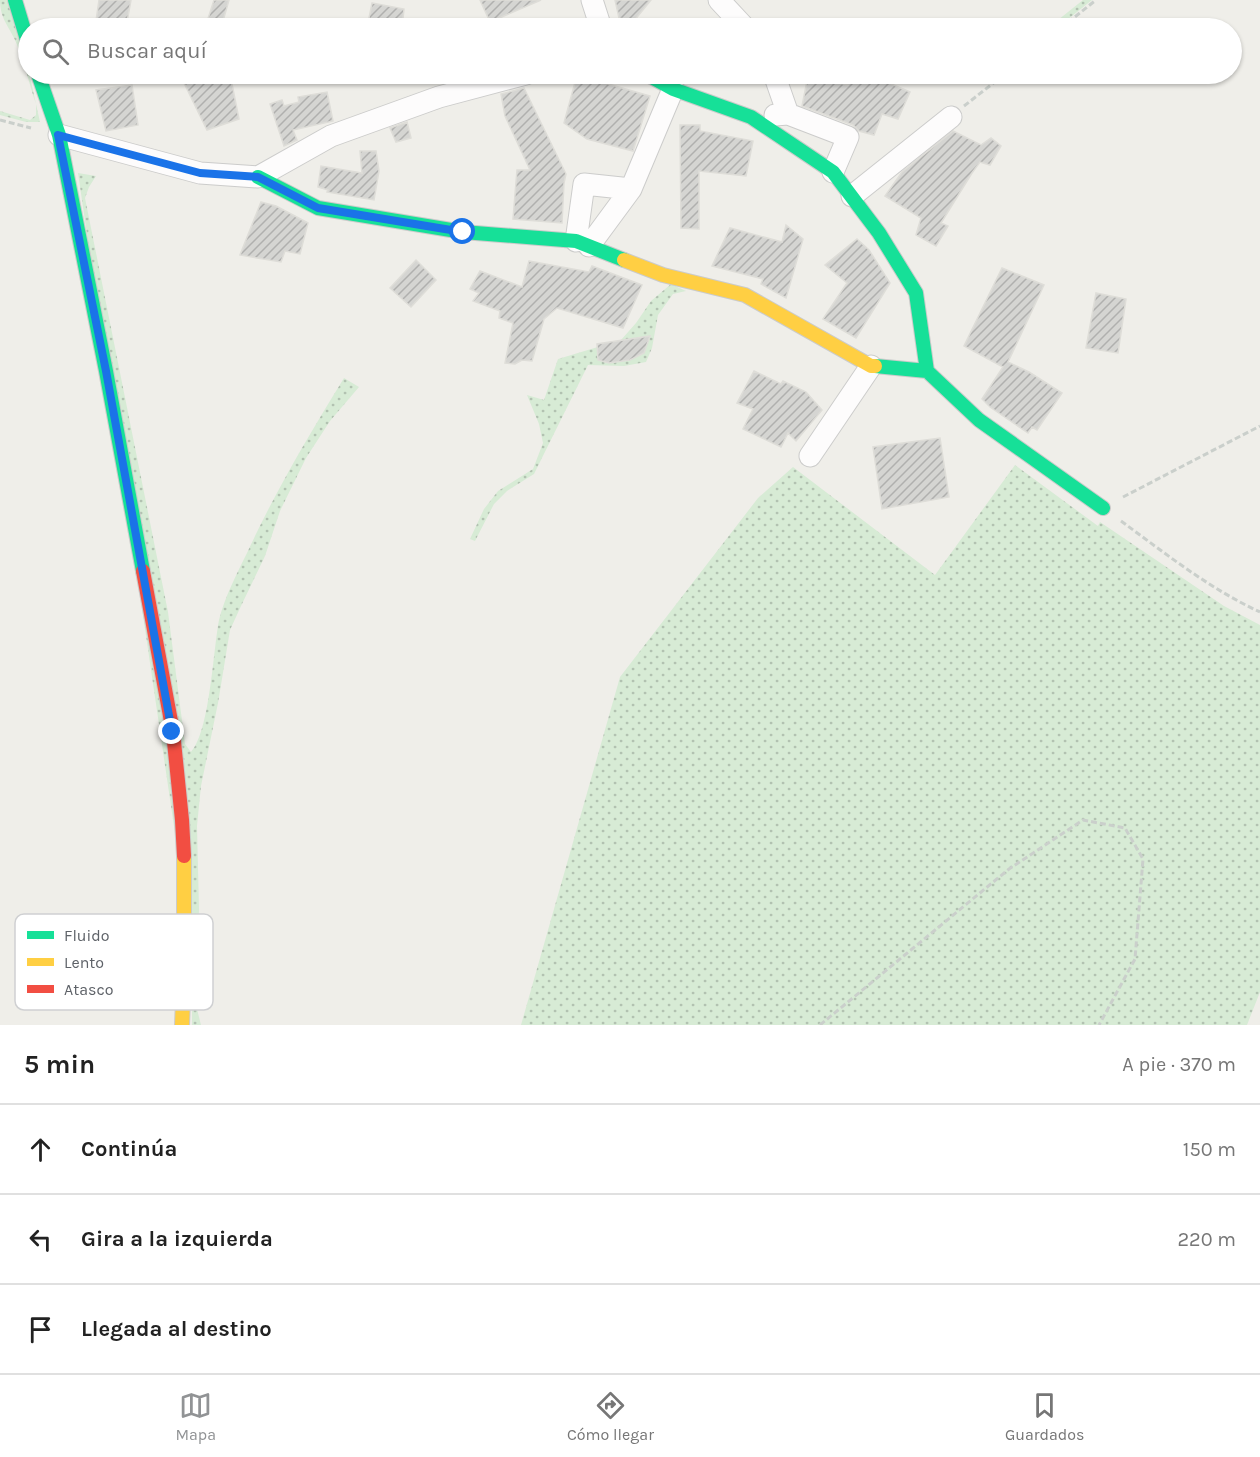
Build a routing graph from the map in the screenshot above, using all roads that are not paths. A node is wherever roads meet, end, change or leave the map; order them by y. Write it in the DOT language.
graph roads {
  1 [pos="15,0"];
  2 [pos="592,0"];
  3 [pos="719,0"];
  4 [pos="20,18"];
  5 [pos="598,18"];
  6 [pos="736,18"];
  7 [pos="42,84"];
  8 [pos="488,84"];
  9 [pos="664,84"];
  10 [pos="778,84"];
  11 [pos="673,89"];
  12 [pos="788,114"];
  13 [pos="752,117"];
  14 [pos="951,117"];
  15 [pos="58,135"];
  16 [pos="833,172"];
  17 [pos="258,177"];
  18 [pos="631,189"];
  19 [pos="852,196"];
  20 [pos="582,244"];
  21 [pos="871,366"];
  22 [pos="927,371"];
  23 [pos="810,456"];
  24 [pos="1103,508"];
  25 [pos="184,914"];
  26 [pos="183,1010"];
  27 [pos="182,1025"];
  1 -- 4 [label="street"];
  2 -- 5 [label="street"];
  3 -- 6 [label="street"];
  7 -- 15 [label="street"];
  8 -- 17 [label="street"];
  9 -- 11 [label="street"];
  10 -- 12 [label="street"];
  11 -- 13 [label="street"];
  11 -- 18 [label="street"];
  12 -- 13 [label="street"];
  12 -- 16 [label="street"];
  13 -- 16 [label="street"];
  14 -- 19 [label="street"];
  15 -- 17 [label="street"];
  15 -- 25 [label="street"];
  16 -- 19 [label="street"];
  17 -- 20 [label="street"];
  18 -- 20 [label="street"];
  18 -- 20 [label="street"];
  19 -- 22 [label="street"];
  20 -- 21 [label="street"];
  21 -- 22 [label="street"];
  21 -- 23 [label="street"];
  22 -- 24 [label="street"];
  26 -- 27 [label="street"];
}
